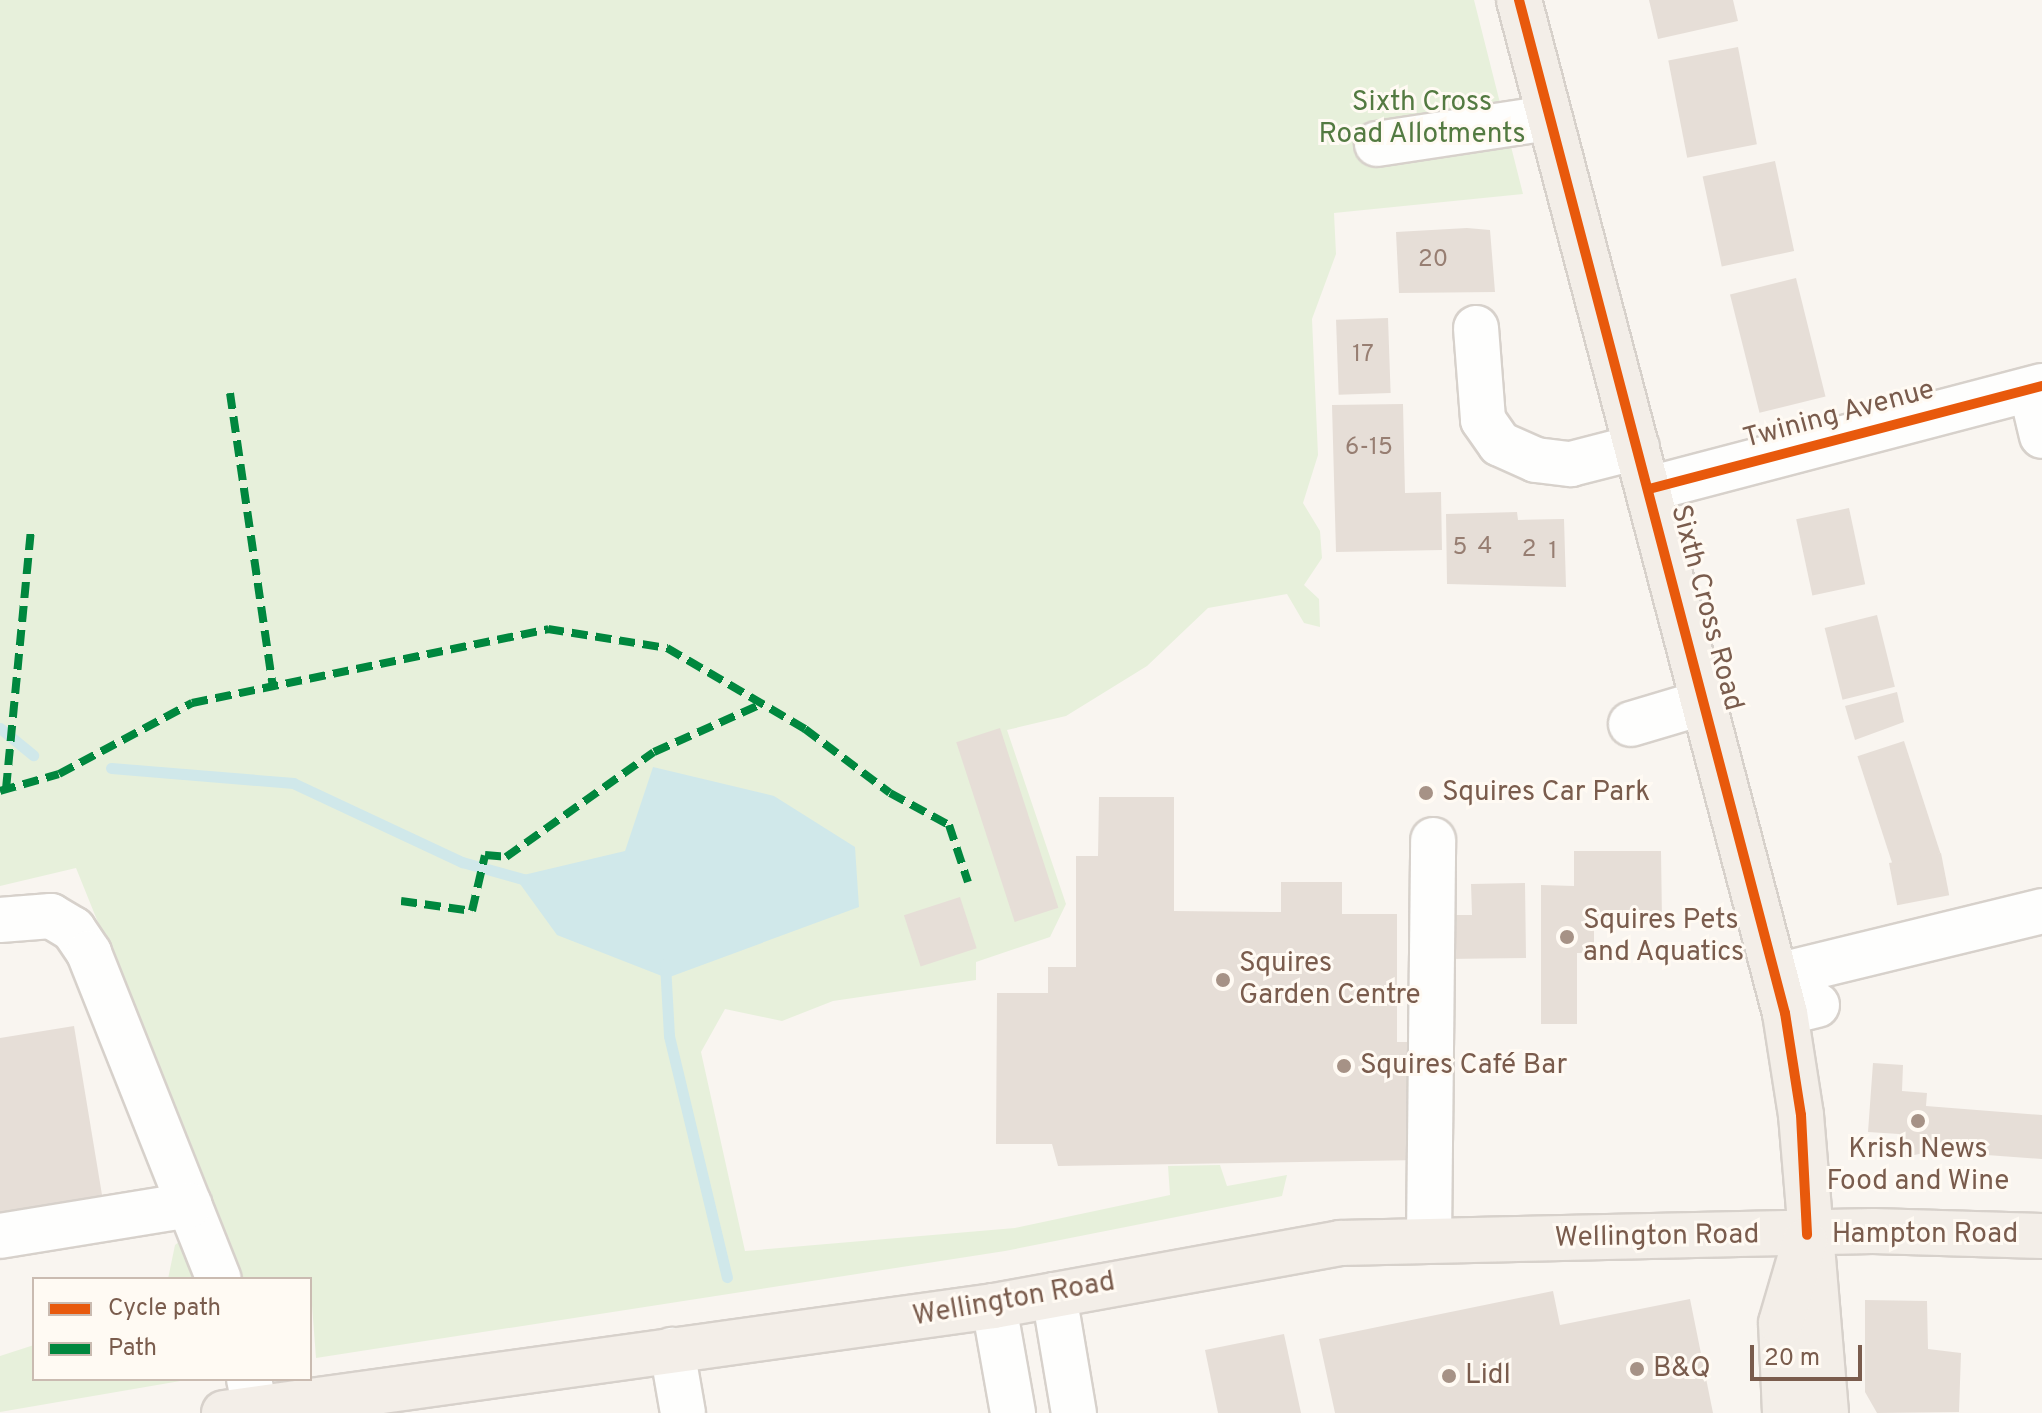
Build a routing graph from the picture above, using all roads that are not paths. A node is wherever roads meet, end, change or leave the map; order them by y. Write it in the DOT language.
graph roads {
  1 [pos="1519,0"];
  2 [pos="1548,118"];
  3 [pos="1377,144"];
  4 [pos="1476,328"];
  5 [pos="2037,388"];
  6 [pos="2042,436"];
  7 [pos="1637,447"];
  8 [pos="1649,489"];
  9 [pos="1708,701"];
  10 [pos="1631,724"];
  11 [pos="1433,840"];
  12 [pos="2042,911"];
  13 [pos="0,920"];
  14 [pos="1793,998"];
  15 [pos="189,1205"];
  16 [pos="1807,1235"];
  17 [pos="0,1236"];
  18 [pos="2042,1236"];
  19 [pos="1429,1239"];
  20 [pos="218,1277"];
  21 [pos="1054,1295"];
  22 [pos="994,1306"];
  23 [pos="672,1350"];
  24 [pos="243,1400"];
  25 [pos="683,1413"];
  26 [pos="1013,1413"];
  27 [pos="1074,1413"];
  28 [pos="1785,1413"];
  29 [pos="1826,1413"];
  1 -- 2 [label="main road, Sixth Cross Road"];
  2 -- 3 [label="street"];
  2 -- 7 [label="main road, Sixth Cross Road"];
  4 -- 7 [label="street"];
  5 -- 6 [label="street"];
  5 -- 8 [label="street, Twining Avenue"];
  7 -- 8 [label="main road, Sixth Cross Road"];
  8 -- 9 [label="main road, Sixth Cross Road"];
  9 -- 10 [label="street"];
  9 -- 14 [label="main road, Sixth Cross Road"];
  11 -- 19 [label="street"];
  12 -- 14 [label="street"];
  13 -- 15 [label="street"];
  14 -- 16 [label="main road, Sixth Cross Road"];
  15 -- 17 [label="street"];
  15 -- 20 [label="street"];
  16 -- 18 [label="main road, Hampton Road"];
  16 -- 19 [label="main road, Wellington Road"];
  16 -- 28 [label="main road"];
  16 -- 29 [label="main road, Sixth Cross Road"];
  19 -- 21 [label="main road, Wellington Road"];
  21 -- 22 [label="main road, Wellington Road"];
  21 -- 27 [label="street"];
  22 -- 23 [label="main road, Wellington Road"];
  22 -- 26 [label="street"];
  23 -- 24 [label="main road, Wellington Road"];
  23 -- 25 [label="street"];
}
